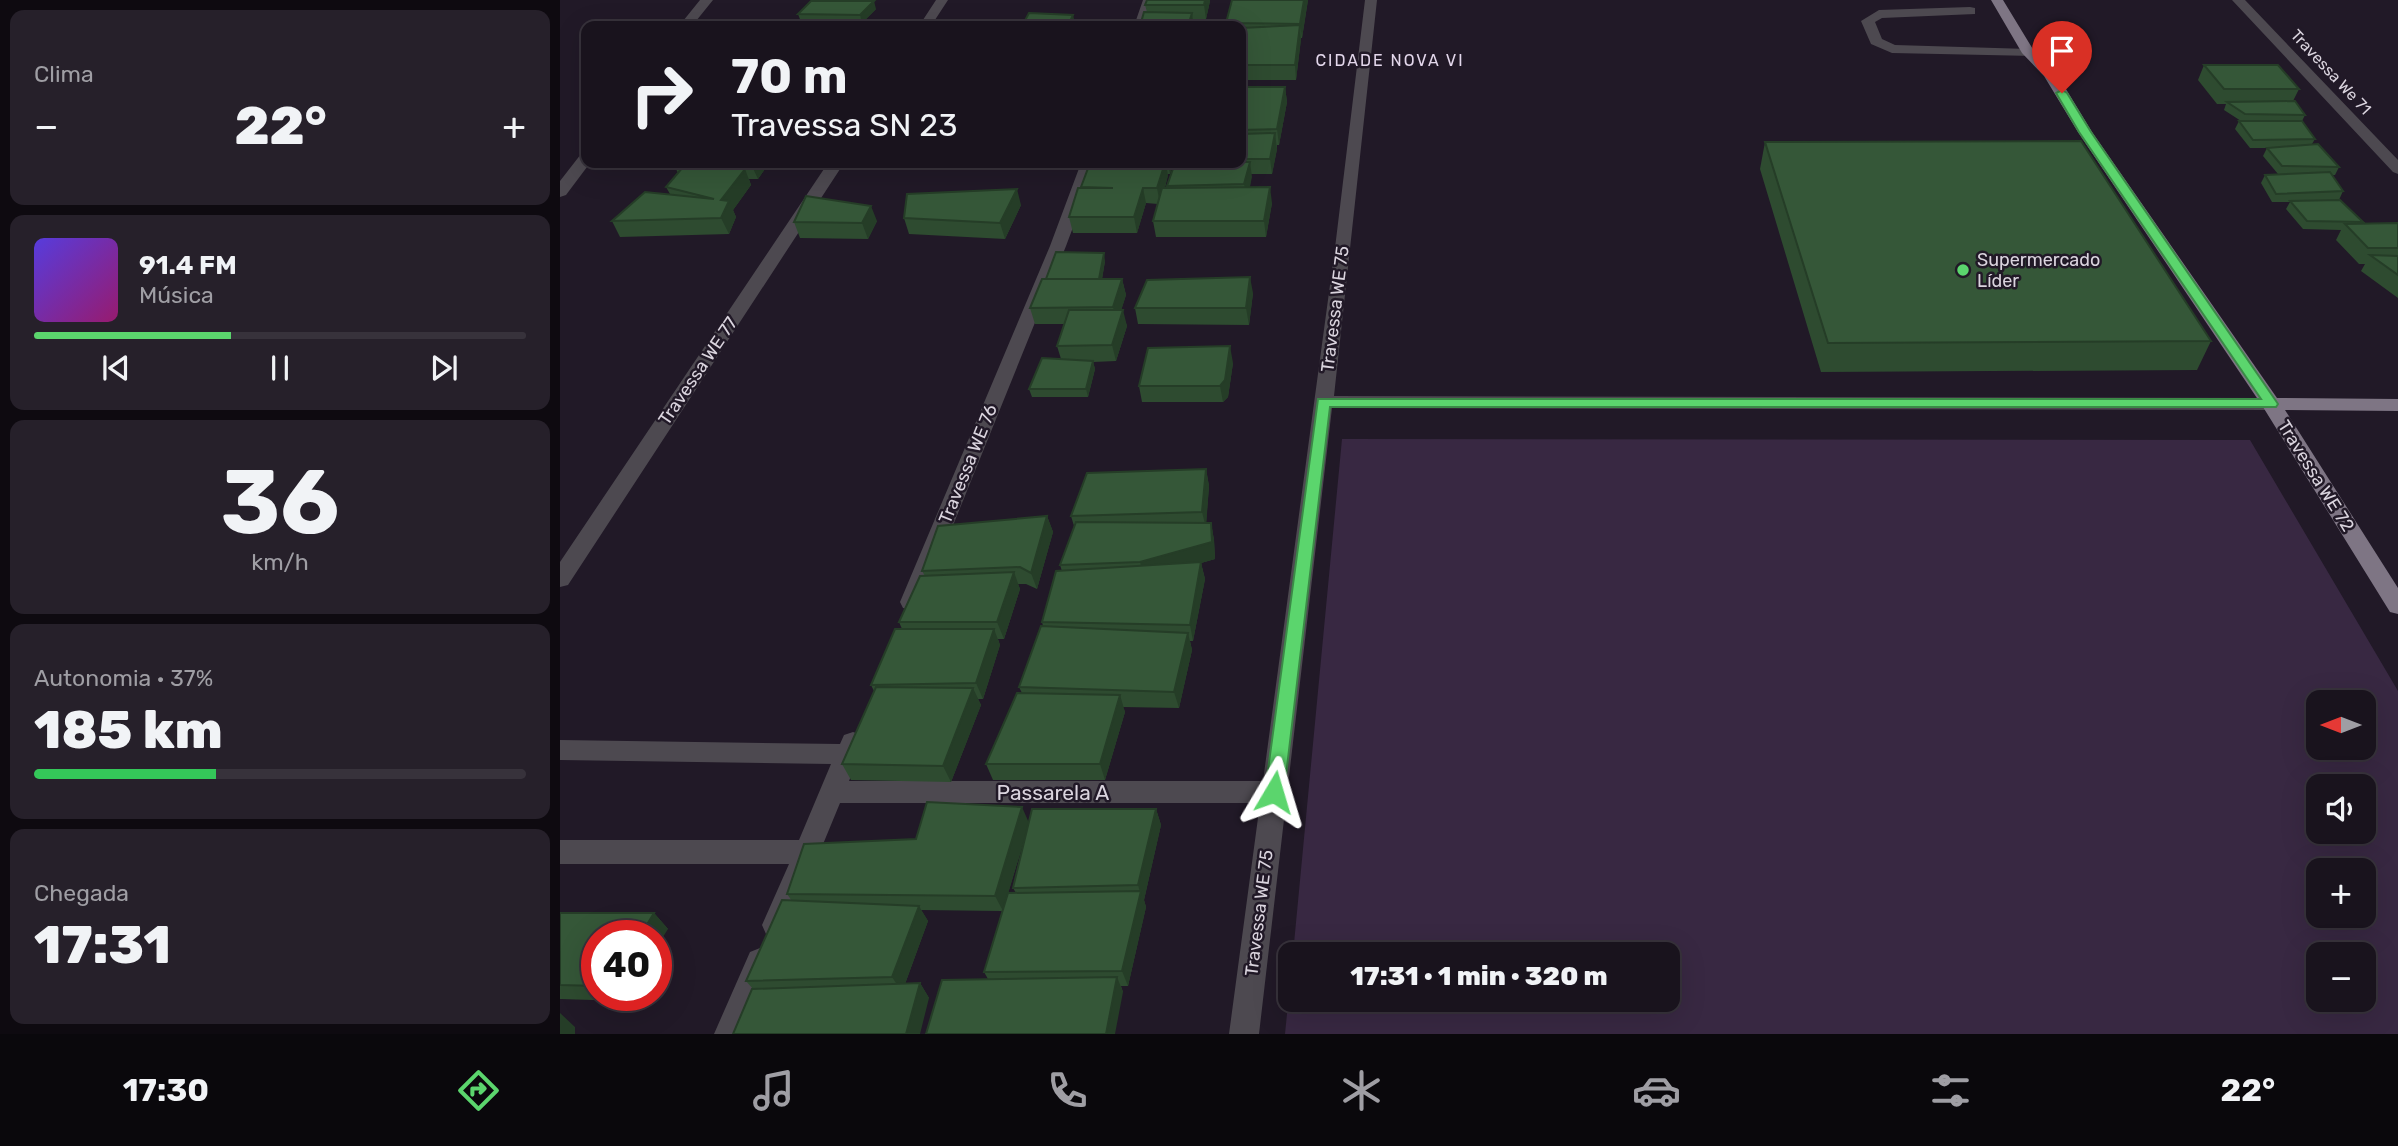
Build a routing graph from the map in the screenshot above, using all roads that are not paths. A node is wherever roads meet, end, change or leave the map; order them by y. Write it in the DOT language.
graph roads {
  1 [pos="707,0"];
  2 [pos="942,0"];
  3 [pos="1150,0"];
  4 [pos="1371,0"];
  5 [pos="1997,0"];
  6 [pos="2238,0"];
  7 [pos="1970,11"];
  8 [pos="689,21"];
  9 [pos="928,21"];
  10 [pos="1142,21"];
  11 [pos="2029,53"];
  12 [pos="581,164"];
  13 [pos="833,168"];
  14 [pos="1087,168"];
  15 [pos="2398,169"];
  16 [pos="560,192"];
  17 [pos="1323,402"];
  18 [pos="2271,404"];
  19 [pos="2398,405"];
  20 [pos="560,579"];
  21 [pos="2398,606"];
  22 [pos="901,627"];
  23 [pos="864,716"];
  24 [pos="560,750"];
  25 [pos="848,754"];
  26 [pos="832,792"];
  27 [pos="1274,792"];
  28 [pos="560,852"];
  29 [pos="808,852"];
  30 [pos="729,1034"];
  31 [pos="1244,1034"];
  1 -- 8 [label="street"];
  2 -- 9 [label="street"];
  3 -- 10 [label="street"];
  4 -- 17 [label="street, Travessa WE 75"];
  5 -- 11 [label="main road, Travessa WE 72"];
  6 -- 15 [label="street, Travessa We 71"];
  7 -- 11 [label="street"];
  11 -- 18 [label="main road, Travessa WE 72"];
  12 -- 16 [label="street"];
  13 -- 20 [label="street, Travessa WE 77"];
  14 -- 22 [label="street, Travessa WE 76"];
  17 -- 18 [label="street"];
  17 -- 27 [label="street, Travessa WE 75"];
  18 -- 19 [label="main road"];
  18 -- 21 [label="main road, Travessa WE 72"];
  23 -- 25 [label="street"];
  24 -- 25 [label="street"];
  25 -- 26 [label="street"];
  26 -- 27 [label="street, Passarela A"];
  26 -- 29 [label="street"];
  27 -- 31 [label="street, Travessa WE 75"];
  28 -- 29 [label="street"];
  29 -- 30 [label="street"];
}
